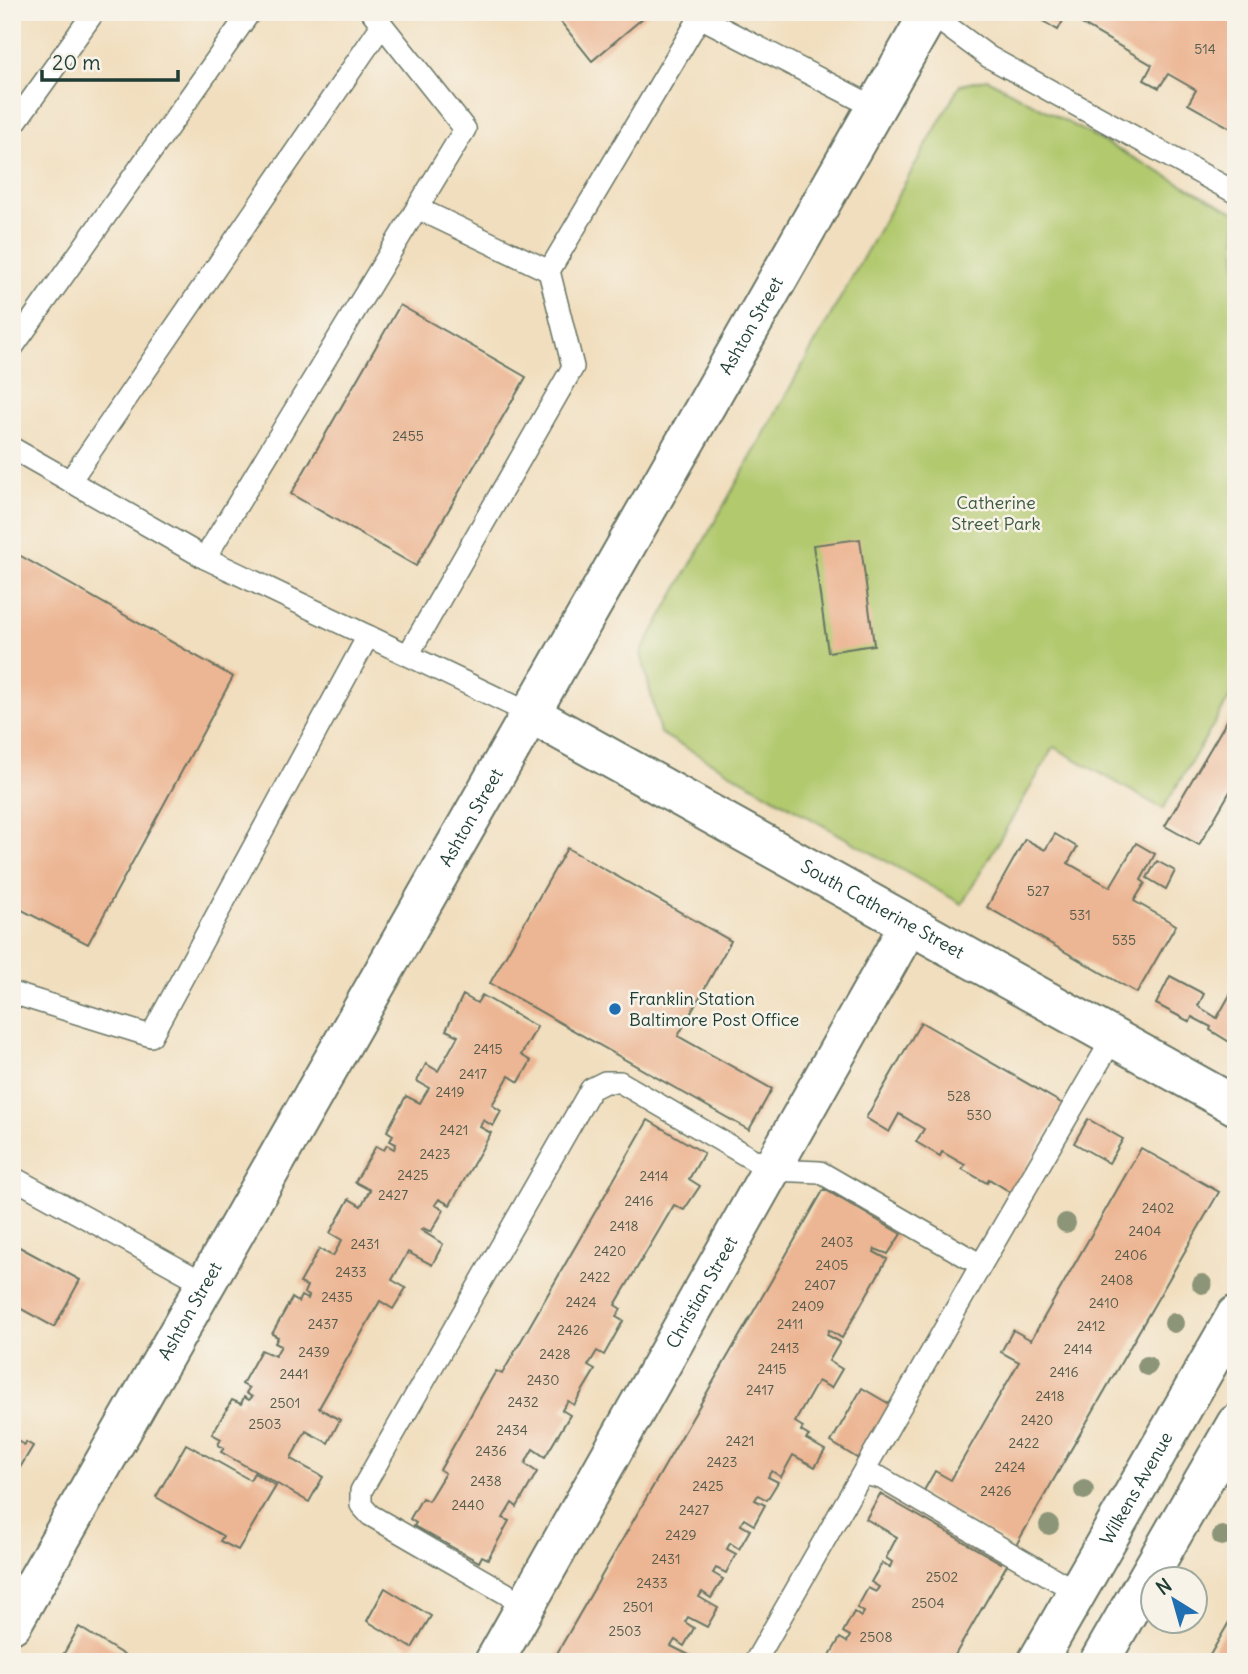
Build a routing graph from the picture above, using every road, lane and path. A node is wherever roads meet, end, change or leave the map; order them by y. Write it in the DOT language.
graph roads {
  1 [pos="94,12"];
  2 [pos="250,12"];
  3 [pos="929,13"];
  4 [pos="701,15"];
  5 [pos="377,19"];
  6 [pos="876,108"];
  7 [pos="12,127"];
  8 [pos="1236,193"];
  9 [pos="417,208"];
  10 [pos="549,271"];
  11 [pos="12,348"];
  12 [pos="12,448"];
  13 [pos="70,481"];
  14 [pos="205,558"];
  15 [pos="368,636"];
  16 [pos="408,655"];
  17 [pos="531,714"];
  18 [pos="909,925"];
  19 [pos="12,993"];
  20 [pos="1113,1038"];
  21 [pos="1236,1106"];
  22 [pos="771,1170"];
  23 [pos="12,1177"];
  24 [pos="981,1265"];
  25 [pos="206,1284"];
  26 [pos="1236,1315"];
  27 [pos="1236,1424"];
  28 [pos="864,1474"];
  29 [pos="1077,1592"];
  30 [pos="526,1605"];
  31 [pos="12,1624"];
  32 [pos="494,1662"];
  33 [pos="755,1662"];
  34 [pos="1037,1662"];
  35 [pos="1099,1662"];
  1 -- 7 [label="lane"];
  2 -- 11 [label="lane"];
  3 -- 6 [label="street, Ashton Street"];
  3 -- 8 [label="lane"];
  4 -- 6 [label="lane"];
  4 -- 10 [label="lane"];
  5 -- 9 [label="lane"];
  5 -- 13 [label="lane"];
  6 -- 17 [label="street, Ashton Street"];
  9 -- 10 [label="lane"];
  9 -- 14 [label="lane"];
  10 -- 16 [label="lane"];
  12 -- 13 [label="lane"];
  13 -- 14 [label="lane"];
  14 -- 15 [label="lane"];
  15 -- 16 [label="lane"];
  15 -- 19 [label="lane"];
  16 -- 17 [label="lane"];
  17 -- 18 [label="street, South Catherine Street"];
  17 -- 25 [label="street, Ashton Street"];
  18 -- 20 [label="street, South Catherine Street"];
  18 -- 22 [label="street, Christian Street"];
  20 -- 21 [label="street, South Catherine Street"];
  20 -- 24 [label="lane"];
  22 -- 24 [label="lane"];
  22 -- 30 [label="street, Christian Street"];
  22 -- 30 [label="lane"];
  23 -- 25 [label="lane"];
  24 -- 28 [label="lane"];
  25 -- 31 [label="street, Ashton Street"];
  26 -- 29 [label="street, Wilkens Avenue"];
  27 -- 35 [label="street"];
  28 -- 29 [label="lane"];
  28 -- 33 [label="lane"];
  29 -- 34 [label="street, Wilkens Avenue"];
  30 -- 32 [label="street, Christian Street"];
}
